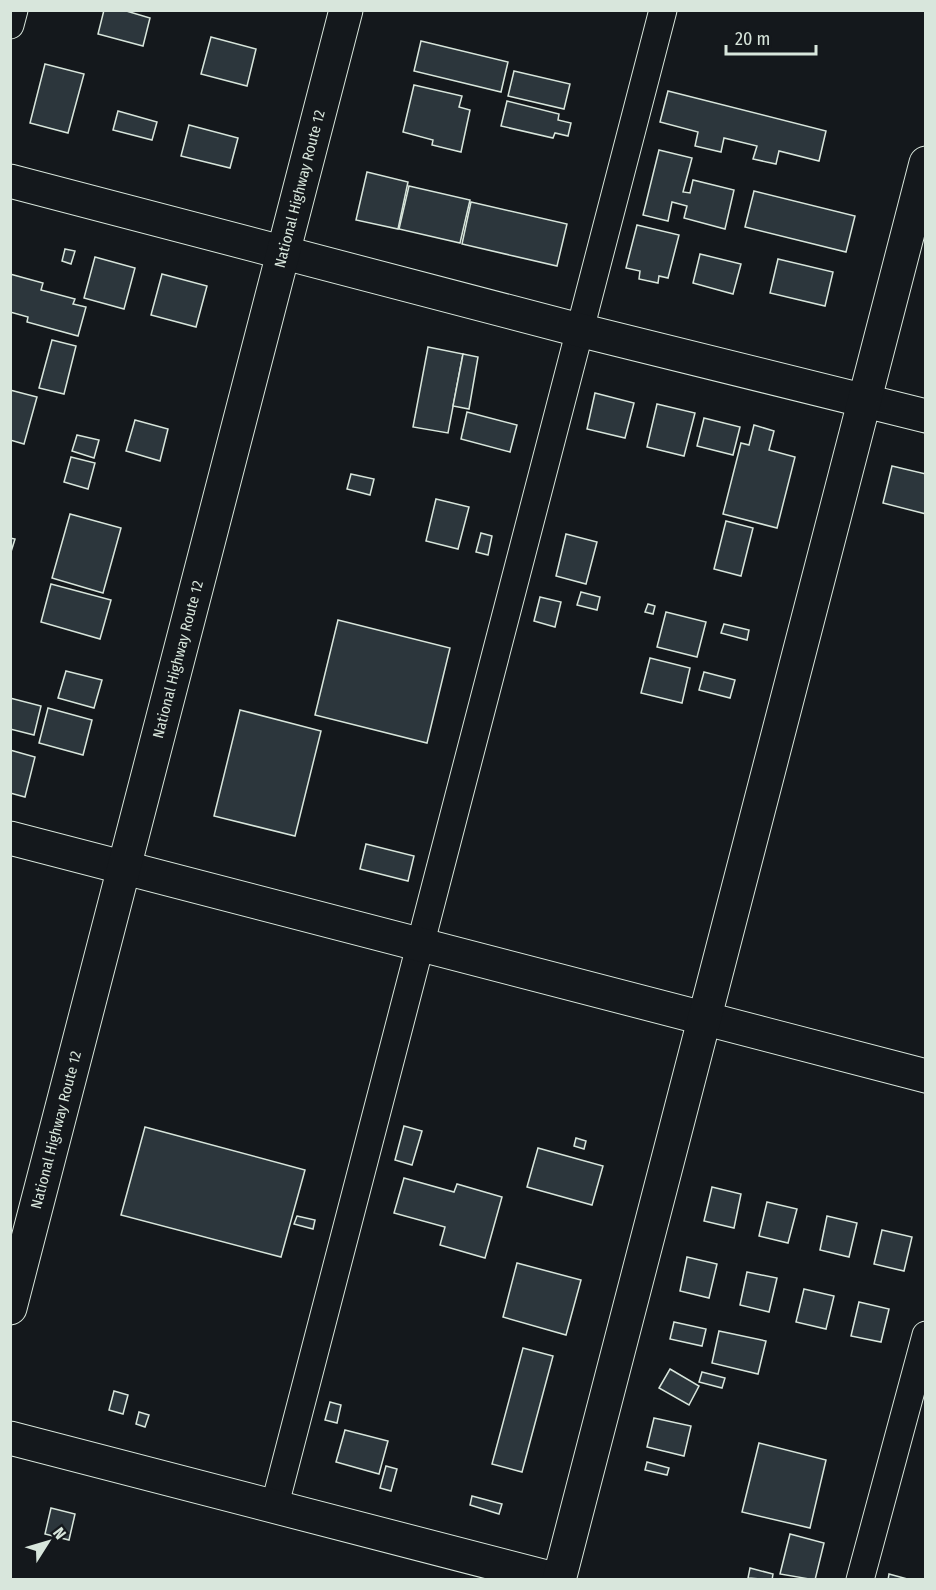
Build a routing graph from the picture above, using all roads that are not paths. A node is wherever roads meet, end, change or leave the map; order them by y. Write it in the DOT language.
graph roads {
  1 [pos="14,10"];
  2 [pos="346,10"];
  3 [pos="663,10"];
  4 [pos="10,25"];
  5 [pos="926,163"];
  6 [pos="10,181"];
  7 [pos="284,252"];
  8 [pos="579,330"];
  9 [pos="864,400"];
  10 [pos="926,416"];
  11 [pos="10,838"];
  12 [pos="126,867"];
  13 [pos="421,943"];
  14 [pos="704,1016"];
  15 [pos="926,1076"];
  16 [pos="10,1308"];
  17 [pos="926,1335"];
  18 [pos="10,1438"];
  19 [pos="274,1508"];
  20 [pos="559,1580"];
  21 [pos="860,1580"];
  1 -- 4 [label="street"];
  2 -- 7 [label="main road, National Highway Route 12"];
  3 -- 8 [label="street"];
  5 -- 9 [label="main road"];
  6 -- 7 [label="main road"];
  7 -- 8 [label="main road"];
  7 -- 12 [label="main road, National Highway Route 12"];
  8 -- 9 [label="main road"];
  8 -- 13 [label="street"];
  9 -- 10 [label="main road"];
  9 -- 14 [label="main road"];
  11 -- 12 [label="main road"];
  12 -- 13 [label="main road"];
  12 -- 16 [label="main road, National Highway Route 12"];
  13 -- 14 [label="main road"];
  13 -- 19 [label="street"];
  14 -- 15 [label="main road"];
  14 -- 20 [label="main road"];
  17 -- 21 [label="street"];
  18 -- 19 [label="main road"];
  19 -- 20 [label="main road"];
}
